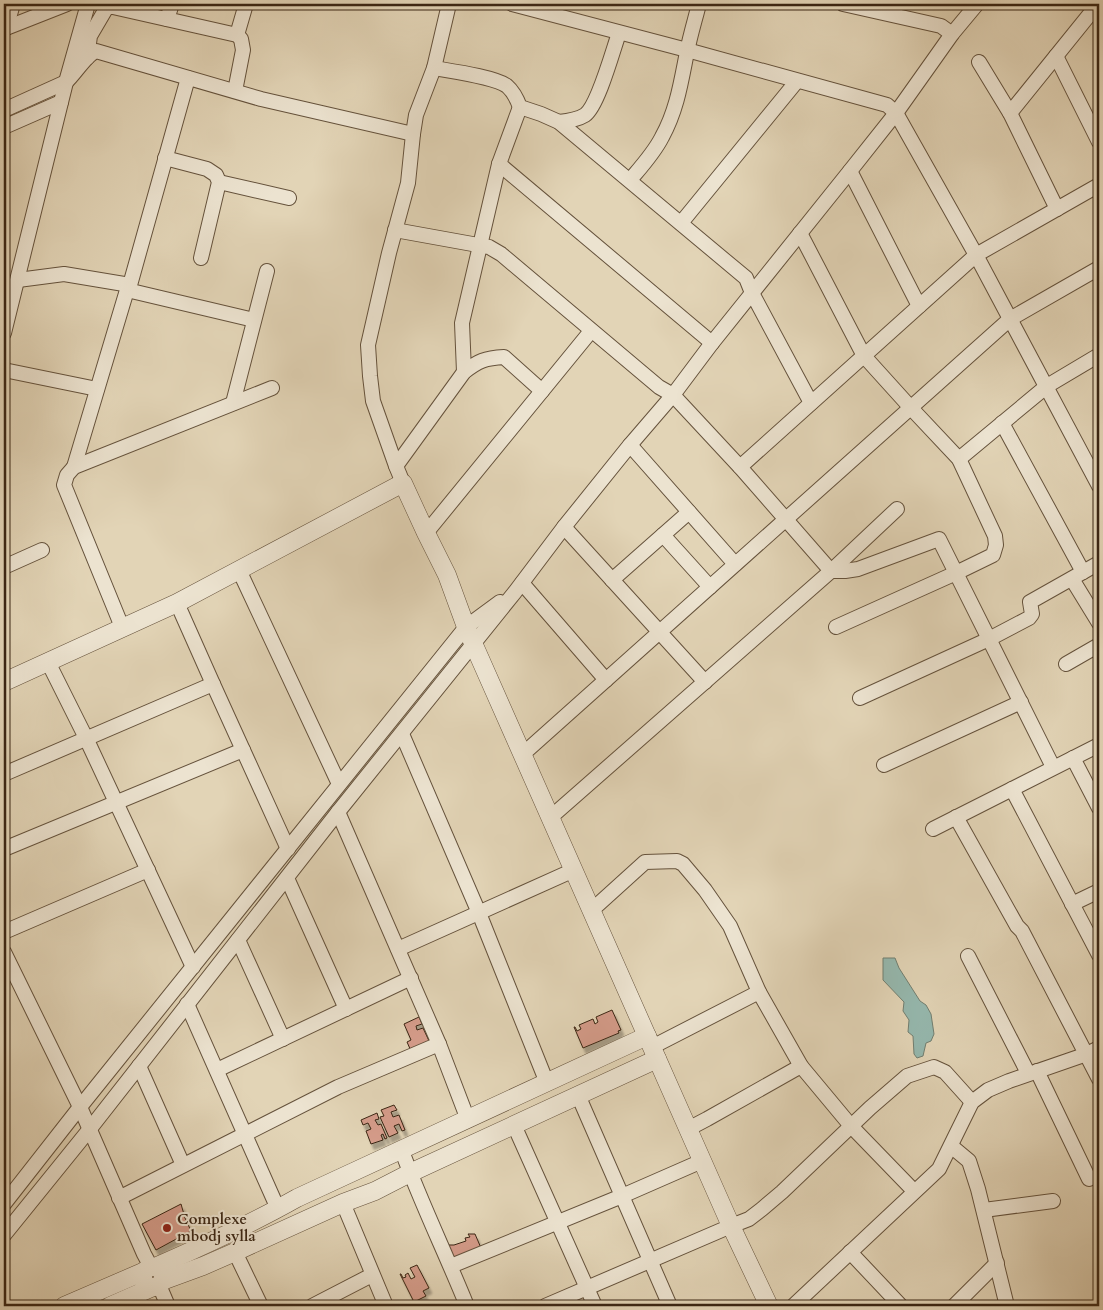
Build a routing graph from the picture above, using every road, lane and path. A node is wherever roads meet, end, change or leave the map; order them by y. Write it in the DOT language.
graph roads {
  1 [pos="13,4"];
  2 [pos="67,4"];
  3 [pos="88,4"];
  4 [pos="172,4"];
  5 [pos="246,4"];
  6 [pos="449,4"];
  7 [pos="512,4"];
  8 [pos="699,4"];
  9 [pos="977,4"];
  10 [pos="853,5"];
  11 [pos="1096,12"];
  12 [pos="167,19"];
  13 [pos="5,29"];
  14 [pos="619,33"];
  15 [pos="952,34"];
  16 [pos="237,35"];
  17 [pos="687,50"];
  18 [pos="1056,56"];
  19 [pos="87,58"];
  20 [pos="979,62"];
  21 [pos="434,68"];
  22 [pos="188,78"];
  23 [pos="797,81"];
  24 [pos="66,82"];
  25 [pos="235,91"];
  26 [pos="61,102"];
  27 [pos="520,107"];
  28 [pos="4,110"];
  29 [pos="896,113"];
  30 [pos="1010,113"];
  31 [pos="559,122"];
  32 [pos="4,127"];
  33 [pos="413,134"];
  34 [pos="1099,142"];
  35 [pos="165,158"];
  36 [pos="499,164"];
  37 [pos="850,171"];
  38 [pos="630,180"];
  39 [pos="219,182"];
  40 [pos="1099,185"];
  41 [pos="289,198"];
  42 [pos="1057,209"];
  43 [pos="681,222"];
  44 [pos="395,230"];
  45 [pos="800,233"];
  46 [pos="480,245"];
  47 [pos="976,255"];
  48 [pos="201,258"];
  49 [pos="1099,268"];
  50 [pos="267,271"];
  51 [pos="18,280"];
  52 [pos="129,288"];
  53 [pos="752,293"];
  54 [pos="919,306"];
  55 [pos="1010,319"];
  56 [pos="254,320"];
  57 [pos="591,331"];
  58 [pos="4,333"];
  59 [pos="712,343"];
  60 [pos="864,356"];
  61 [pos="1098,359"];
  62 [pos="4,370"];
  63 [pos="464,372"];
  64 [pos="1047,386"];
  65 [pos="272,388"];
  66 [pos="97,389"];
  67 [pos="542,391"];
  68 [pos="673,395"];
  69 [pos="233,403"];
  70 [pos="811,403"];
  71 [pos="911,408"];
  72 [pos="1002,423"];
  73 [pos="630,445"];
  74 [pos="959,459"];
  75 [pos="396,466"];
  76 [pos="74,467"];
  77 [pos="740,467"];
  78 [pos="403,483"];
  79 [pos="1099,486"];
  80 [pos="897,510"];
  81 [pos="689,512"];
  82 [pos="786,519"];
  83 [pos="564,527"];
  84 [pos="426,533"];
  85 [pos="663,535"];
  86 [pos="42,550"];
  87 [pos="1099,563"];
  88 [pos="735,564"];
  89 [pos="4,567"];
  90 [pos="239,570"];
  91 [pos="832,571"];
  92 [pos="956,573"];
  93 [pos="1078,576"];
  94 [pos="612,580"];
  95 [pos="710,587"];
  96 [pos="518,588"];
  97 [pos="177,603"];
  98 [pos="1099,623"];
  99 [pos="122,627"];
  100 [pos="466,627"];
  101 [pos="836,627"];
  102 [pos="660,632"];
  103 [pos="989,639"];
  104 [pos="474,643"];
  105 [pos="1099,645"];
  106 [pos="48,662"];
  107 [pos="1066,664"];
  108 [pos="606,680"];
  109 [pos="4,682"];
  110 [pos="705,682"];
  111 [pos="213,684"];
  112 [pos="860,698"];
  113 [pos="1021,702"];
  114 [pos="402,734"];
  115 [pos="86,738"];
  116 [pos="1099,745"];
  117 [pos="242,750"];
  118 [pos="523,754"];
  119 [pos="1073,758"];
  120 [pos="884,765"];
  121 [pos="1053,767"];
  122 [pos="4,774"];
  123 [pos="340,784"];
  124 [pos="1012,789"];
  125 [pos="116,803"];
  126 [pos="1099,808"];
  127 [pos="338,812"];
  128 [pos="956,817"];
  129 [pos="551,818"];
  130 [pos="933,829"];
  131 [pos="4,849"];
  132 [pos="288,849"];
  133 [pos="148,870"];
  134 [pos="574,870"];
  135 [pos="287,878"];
  136 [pos="1099,891"];
  137 [pos="1072,904"];
  138 [pos="592,910"];
  139 [pos="479,913"];
  140 [pos="4,932"];
  141 [pos="238,940"];
  142 [pos="398,949"];
  143 [pos="4,952"];
  144 [pos="1099,955"];
  145 [pos="968,956"];
  146 [pos="193,967"];
  147 [pos="411,978"];
  148 [pos="759,992"];
  149 [pos="188,1004"];
  150 [pos="346,1009"];
  151 [pos="283,1039"];
  152 [pos="440,1044"];
  153 [pos="652,1047"];
  154 [pos="1093,1051"];
  155 [pos="139,1066"];
  156 [pos="801,1066"];
  157 [pos="217,1070"];
  158 [pos="1033,1072"];
  159 [pos="1099,1078"];
  160 [pos="547,1083"];
  161 [pos="526,1093"];
  162 [pos="578,1095"];
  163 [pos="972,1102"];
  164 [pos="80,1108"];
  165 [pos="535,1115"];
  166 [pos="472,1118"];
  167 [pos="514,1125"];
  168 [pos="851,1126"];
  169 [pos="688,1128"];
  170 [pos="89,1130"];
  171 [pos="245,1134"];
  172 [pos="486,1138"];
  173 [pos="951,1146"];
  174 [pos="402,1151"];
  175 [pos="702,1161"];
  176 [pos="183,1165"];
  177 [pos="410,1173"];
  178 [pos="1089,1178"];
  179 [pos="914,1191"];
  180 [pos="622,1196"];
  181 [pos="119,1198"];
  182 [pos="297,1198"];
  183 [pos="1053,1201"];
  184 [pos="342,1203"];
  185 [pos="4,1204"];
  186 [pos="278,1209"];
  187 [pos="984,1210"];
  188 [pos="303,1222"];
  189 [pos="558,1222"];
  190 [pos="731,1226"];
  191 [pos="4,1235"];
  192 [pos="235,1252"];
  193 [pos="850,1252"];
  194 [pos="650,1261"];
  195 [pos="997,1263"];
  196 [pos="451,1266"];
  197 [pos="372,1275"];
  198 [pos="154,1277"];
  199 [pos="587,1288"];
  200 [pos="64,1306"];
  201 [pos="110,1306"];
  202 [pos="168,1306"];
  203 [pos="261,1306"];
  204 [pos="312,1306"];
  205 [pos="386,1306"];
  206 [pos="467,1306"];
  207 [pos="545,1306"];
  208 [pos="595,1306"];
  209 [pos="670,1306"];
  210 [pos="768,1306"];
  211 [pos="793,1306"];
  212 [pos="901,1306"];
  213 [pos="954,1306"];
  214 [pos="1007,1306"];
  1 -- 13 [label="street"];
  2 -- 13 [label="street"];
  3 -- 24 [label="street"];
  4 -- 12 [label="street"];
  5 -- 16 [label="street"];
  6 -- 21 [label="street"];
  7 -- 14 [label="street"];
  8 -- 17 [label="street"];
  9 -- 15 [label="street"];
  10 -- 15 [label="street"];
  11 -- 18 [label="street"];
  12 -- 16 [label="street"];
  12 -- 19 [label="street"];
  14 -- 17 [label="street"];
  14 -- 31 [label="street"];
  15 -- 29 [label="street"];
  16 -- 25 [label="street"];
  17 -- 23 [label="street"];
  17 -- 38 [label="street"];
  18 -- 30 [label="street"];
  18 -- 34 [label="street"];
  19 -- 22 [label="street"];
  19 -- 24 [label="street"];
  20 -- 30 [label="street"];
  21 -- 27 [label="street"];
  21 -- 33 [label="street"];
  22 -- 25 [label="street"];
  22 -- 35 [label="street"];
  23 -- 29 [label="street"];
  23 -- 43 [label="street"];
  24 -- 26 [label="street"];
  24 -- 28 [label="street"];
  25 -- 33 [label="street"];
  26 -- 32 [label="street"];
  26 -- 51 [label="street"];
  27 -- 31 [label="street"];
  27 -- 36 [label="street"];
  29 -- 37 [label="street"];
  29 -- 47 [label="street"];
  30 -- 42 [label="street"];
  31 -- 38 [label="street"];
  33 -- 44 [label="street"];
  35 -- 39 [label="street"];
  35 -- 52 [label="street"];
  36 -- 46 [label="street"];
  36 -- 59 [label="street"];
  37 -- 45 [label="street"];
  37 -- 54 [label="street"];
  38 -- 43 [label="street"];
  39 -- 41 [label="street"];
  39 -- 48 [label="street"];
  40 -- 42 [label="street"];
  42 -- 47 [label="street"];
  43 -- 53 [label="street"];
  44 -- 46 [label="street"];
  44 -- 75 [label="street"];
  45 -- 53 [label="street"];
  45 -- 60 [label="street"];
  46 -- 57 [label="street"];
  46 -- 63 [label="street"];
  47 -- 54 [label="street"];
  47 -- 55 [label="street"];
  49 -- 55 [label="street"];
  50 -- 56 [label="street"];
  51 -- 52 [label="street"];
  51 -- 58 [label="street"];
  52 -- 56 [label="street"];
  52 -- 66 [label="street"];
  53 -- 59 [label="street"];
  53 -- 70 [label="street"];
  54 -- 60 [label="street"];
  55 -- 64 [label="street"];
  55 -- 71 [label="street"];
  56 -- 69 [label="street"];
  57 -- 67 [label="street"];
  57 -- 68 [label="street"];
  59 -- 68 [label="street"];
  60 -- 70 [label="street"];
  60 -- 71 [label="street"];
  61 -- 64 [label="street"];
  62 -- 66 [label="street"];
  63 -- 67 [label="street"];
  63 -- 75 [label="street"];
  64 -- 72 [label="street"];
  64 -- 79 [label="street"];
  65 -- 69 [label="street"];
  66 -- 76 [label="street"];
  67 -- 84 [label="street"];
  68 -- 73 [label="street"];
  68 -- 77 [label="street"];
  69 -- 76 [label="street"];
  70 -- 77 [label="street"];
  71 -- 74 [label="street"];
  71 -- 82 [label="street"];
  72 -- 74 [label="street"];
  72 -- 93 [label="street"];
  73 -- 81 [label="street"];
  73 -- 83 [label="street"];
  74 -- 92 [label="street"];
  75 -- 78 [label="street"];
  76 -- 99 [label="street"];
  77 -- 82 [label="street"];
  78 -- 84 [label="street"];
  78 -- 90 [label="street"];
  80 -- 91 [label="street"];
  81 -- 85 [label="street"];
  81 -- 88 [label="street"];
  82 -- 88 [label="street"];
  82 -- 91 [label="street"];
  83 -- 94 [label="street"];
  83 -- 96 [label="street"];
  84 -- 100 [label="street"];
  85 -- 94 [label="street"];
  85 -- 95 [label="street"];
  86 -- 89 [label="street"];
  87 -- 93 [label="street"];
  88 -- 95 [label="street"];
  90 -- 97 [label="street"];
  90 -- 123 [label="street"];
  91 -- 92 [label="street"];
  91 -- 110 [label="street"];
  92 -- 101 [label="street"];
  92 -- 103 [label="street"];
  93 -- 98 [label="street"];
  93 -- 103 [label="street"];
  94 -- 102 [label="street"];
  95 -- 102 [label="street"];
  96 -- 100 [label="street"];
  96 -- 104 [label="street"];
  96 -- 108 [label="street"];
  97 -- 99 [label="street"];
  97 -- 111 [label="street"];
  99 -- 106 [label="street"];
  100 -- 104 [label="street"];
  100 -- 123 [label="street"];
  102 -- 108 [label="street"];
  102 -- 110 [label="street"];
  103 -- 112 [label="street"];
  103 -- 113 [label="street"];
  104 -- 114 [label="street"];
  104 -- 118 [label="street"];
  105 -- 107 [label="street"];
  106 -- 109 [label="street"];
  106 -- 115 [label="street"];
  108 -- 118 [label="street"];
  110 -- 129 [label="street"];
  111 -- 115 [label="street"];
  111 -- 117 [label="street"];
  113 -- 120 [label="street"];
  113 -- 121 [label="street"];
  114 -- 127 [label="street"];
  114 -- 139 [label="street"];
  115 -- 122 [label="street"];
  115 -- 125 [label="street"];
  116 -- 119 [label="street"];
  117 -- 125 [label="street"];
  117 -- 132 [label="street"];
  118 -- 129 [label="street"];
  119 -- 121 [label="street"];
  119 -- 126 [label="street"];
  121 -- 124 [label="street"];
  123 -- 132 [label="street"];
  124 -- 128 [label="street"];
  124 -- 137 [label="street"];
  125 -- 131 [label="street"];
  125 -- 133 [label="street"];
  127 -- 135 [label="street"];
  127 -- 142 [label="street"];
  128 -- 130 [label="street"];
  128 -- 154 [label="street"];
  129 -- 134 [label="street"];
  132 -- 146 [label="street"];
  133 -- 140 [label="street"];
  133 -- 146 [label="street"];
  134 -- 138 [label="street"];
  134 -- 139 [label="street"];
  135 -- 141 [label="street"];
  135 -- 150 [label="street"];
  136 -- 137 [label="street"];
  137 -- 144 [label="street"];
  138 -- 148 [label="street"];
  138 -- 153 [label="street"];
  139 -- 142 [label="street"];
  139 -- 160 [label="street"];
  141 -- 149 [label="street"];
  141 -- 151 [label="street"];
  142 -- 147 [label="street"];
  143 -- 164 [label="street"];
  145 -- 158 [label="street"];
  146 -- 164 [label="street"];
  147 -- 150 [label="street"];
  147 -- 152 [label="street"];
  148 -- 153 [label="street"];
  148 -- 156 [label="street"];
  149 -- 155 [label="street"];
  149 -- 157 [label="street"];
  150 -- 151 [label="street"];
  151 -- 157 [label="street"];
  152 -- 166 [label="street"];
  152 -- 171 [label="street"];
  153 -- 160 [label="street"];
  153 -- 162 [label="street"];
  153 -- 169 [label="street"];
  154 -- 158 [label="street"];
  154 -- 159 [label="street"];
  155 -- 170 [label="street"];
  155 -- 176 [label="street"];
  156 -- 168 [label="street"];
  156 -- 169 [label="street"];
  157 -- 171 [label="street"];
  158 -- 163 [label="street"];
  158 -- 178 [label="street"];
  160 -- 161 [label="street"];
  161 -- 165 [label="street"];
  161 -- 166 [label="street"];
  162 -- 165 [label="street"];
  162 -- 180 [label="street"];
  163 -- 168 [label="street"];
  163 -- 173 [label="street"];
  164 -- 170 [label="street"];
  164 -- 185 [label="street"];
  165 -- 167 [label="street"];
  166 -- 172 [label="street"];
  166 -- 174 [label="street"];
  167 -- 172 [label="street"];
  167 -- 189 [label="street"];
  168 -- 179 [label="street"];
  168 -- 190 [label="street"];
  169 -- 175 [label="street"];
  170 -- 181 [label="street"];
  170 -- 191 [label="street"];
  171 -- 176 [label="street"];
  171 -- 186 [label="street"];
  172 -- 177 [label="street"];
  173 -- 179 [label="street"];
  173 -- 187 [label="street"];
  174 -- 177 [label="street"];
  174 -- 182 [label="street"];
  175 -- 180 [label="street"];
  175 -- 190 [label="street"];
  176 -- 181 [label="street"];
  177 -- 184 [label="street"];
  177 -- 196 [label="street"];
  179 -- 193 [label="street"];
  180 -- 189 [label="street"];
  180 -- 194 [label="street"];
  181 -- 198 [label="street"];
  182 -- 186 [label="street"];
  182 -- 188 [label="street"];
  183 -- 187 [label="street"];
  184 -- 188 [label="street"];
  184 -- 197 [label="street"];
  186 -- 198 [label="street"];
  187 -- 195 [label="street"];
  188 -- 192 [label="street"];
  189 -- 196 [label="street"];
  189 -- 199 [label="street"];
  190 -- 194 [label="street"];
  190 -- 210 [label="street"];
  192 -- 198 [label="street"];
  192 -- 203 [label="street"];
  193 -- 211 [label="street"];
  193 -- 212 [label="street"];
  194 -- 199 [label="street"];
  194 -- 209 [label="street"];
  195 -- 213 [label="street"];
  195 -- 214 [label="street"];
  196 -- 206 [label="street"];
  197 -- 204 [label="street"];
  197 -- 205 [label="street"];
  198 -- 200 [label="street"];
  198 -- 201 [label="street"];
  198 -- 202 [label="street"];
  199 -- 207 [label="street"];
  199 -- 208 [label="street"];
}
